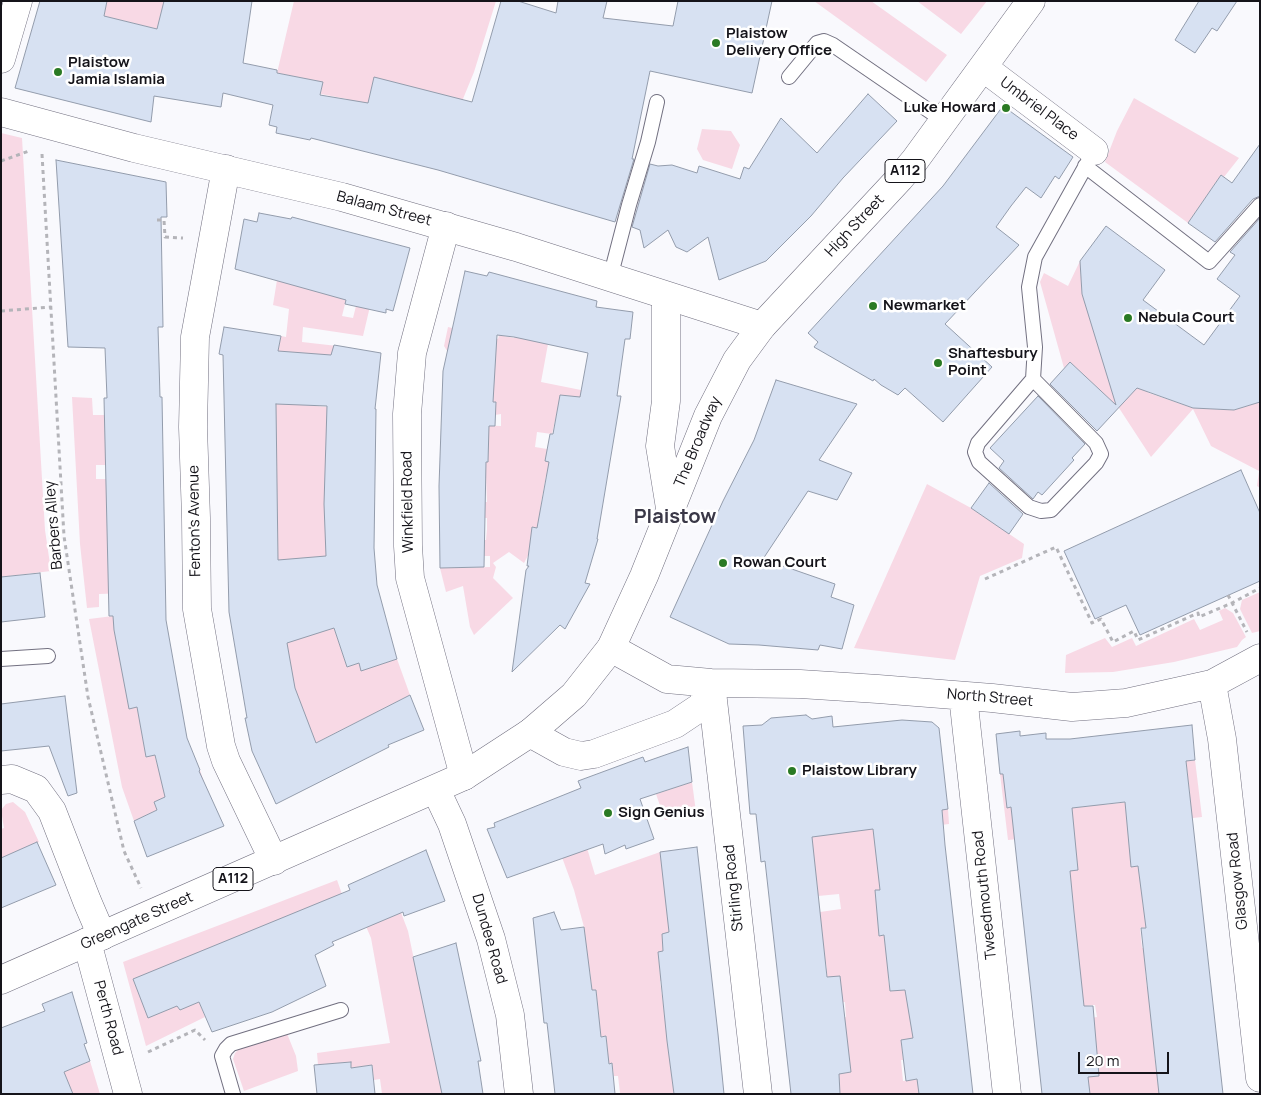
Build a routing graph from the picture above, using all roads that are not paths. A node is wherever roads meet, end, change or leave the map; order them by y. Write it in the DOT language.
graph roads {
  1 [pos="18,1"];
  2 [pos="1031,1"];
  3 [pos="1,59"];
  4 [pos="984,68"];
  5 [pos="789,77"];
  6 [pos="657,102"];
  7 [pos="1,112"];
  8 [pos="944,121"];
  9 [pos="1090,159"];
  10 [pos="226,169"];
  11 [pos="1260,206"];
  12 [pos="446,226"];
  13 [pos="610,278"];
  14 [pos="666,296"];
  15 [pos="762,326"];
  16 [pos="1033,379"];
  17 [pos="670,508"];
  18 [pos="1254,647"];
  19 [pos="612,648"];
  20 [pos="48,656"];
  21 [pos="1,659"];
  22 [pos="711,683"];
  23 [pos="1212,684"];
  24 [pos="963,696"];
  25 [pos="530,733"];
  26 [pos="464,776"];
  27 [pos="1,780"];
  28 [pos="436,790"];
  29 [pos="274,861"];
  30 [pos="95,939"];
  31 [pos="1,980"];
  32 [pos="341,1010"];
  33 [pos="1260,1078"];
  34 [pos="128,1094"];
  35 [pos="233,1094"];
  36 [pos="519,1094"];
  37 [pos="758,1094"];
  38 [pos="1007,1094"];
  1 -- 3 [label="street"];
  2 -- 4 [label="street, High Street / A112"];
  4 -- 8 [label="street, High Street / A112"];
  4 -- 9 [label="street, Umbriel Place"];
  5 -- 8 [label="lane"];
  6 -- 13 [label="lane"];
  7 -- 10 [label="street, Balaam Street"];
  8 -- 15 [label="street, High Street / A112"];
  9 -- 11 [label="lane"];
  9 -- 16 [label="lane"];
  10 -- 12 [label="street, Balaam Street"];
  10 -- 29 [label="street, Fenton's Avenue"];
  12 -- 13 [label="street, Balaam Street"];
  12 -- 26 [label="street, Winkfield Road"];
  13 -- 14 [label="street, Balaam Street"];
  14 -- 15 [label="street, Balaam Street"];
  14 -- 17 [label="street"];
  15 -- 17 [label="street, The Broadway / A112"];
  16 -- 16 [label="lane"];
  17 -- 19 [label="street, The Broadway / A112"];
  18 -- 23 [label="street, North Street"];
  19 -- 22 [label="street, North Street"];
  19 -- 25 [label="street, A112"];
  20 -- 21 [label="lane"];
  22 -- 24 [label="street, North Street"];
  22 -- 25 [label="street"];
  22 -- 37 [label="street, Stirling Road"];
  23 -- 24 [label="street, North Street"];
  23 -- 33 [label="street, Glasgow Road"];
  24 -- 38 [label="street, Tweedmouth Road"];
  25 -- 26 [label="street, A112"];
  26 -- 28 [label="street, Greengate Street / A112"];
  27 -- 30 [label="street, Perth Road"];
  28 -- 29 [label="street, Greengate Street / A112"];
  28 -- 36 [label="street, Dundee Road"];
  29 -- 30 [label="street, Greengate Street / A112"];
  30 -- 31 [label="street, Greengate Street / A112"];
  30 -- 34 [label="street, Perth Road"];
  32 -- 35 [label="lane"];
}
